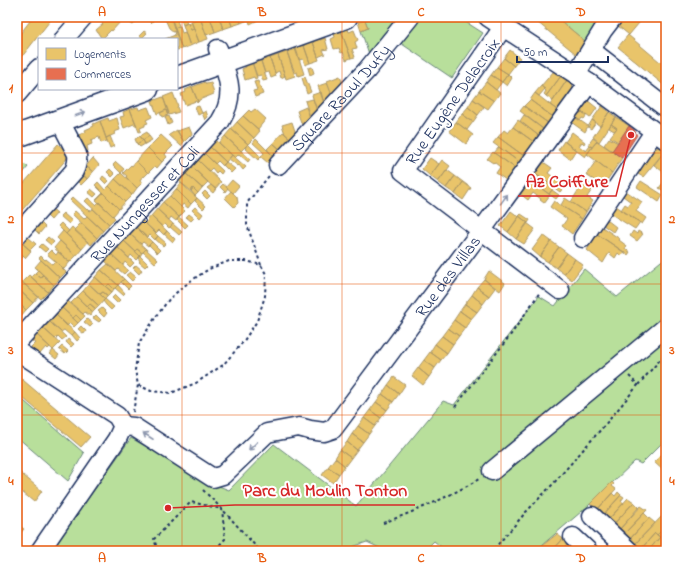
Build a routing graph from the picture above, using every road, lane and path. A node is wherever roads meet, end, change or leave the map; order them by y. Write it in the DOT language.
graph roads {
  1 [pos="83,17"];
  2 [pos="304,17"];
  3 [pos="346,17"];
  4 [pos="410,17"];
  5 [pos="488,17"];
  6 [pos="614,17"];
  7 [pos="504,26"];
  8 [pos="65,38"];
  9 [pos="591,50"];
  10 [pos="220,55"];
  11 [pos="178,64"];
  12 [pos="38,69"];
  13 [pos="178,77"];
  14 [pos="582,78"];
  15 [pos="101,90"];
  16 [pos="144,90"];
  17 [pos="17,94"];
  18 [pos="666,108"];
  19 [pos="17,121"];
  20 [pos="60,121"];
  21 [pos="17,136"];
  22 [pos="662,136"];
  23 [pos="281,161"];
  24 [pos="481,231"];
  25 [pos="17,235"];
  26 [pos="583,238"];
  27 [pos="260,265"];
  28 [pos="554,285"];
  29 [pos="666,327"];
  30 [pos="17,342"];
  31 [pos="17,351"];
  32 [pos="666,353"];
  33 [pos="619,366"];
  34 [pos="638,385"];
  35 [pos="138,386"];
  36 [pos="455,407"];
  37 [pos="127,427"];
  38 [pos="492,471"];
  39 [pos="200,488"];
  40 [pos="222,509"];
  41 [pos="592,516"];
  42 [pos="383,523"];
  43 [pos="573,537"];
  44 [pos="494,549"];
  45 [pos="40,551"];
  46 [pos="158,551"];
  47 [pos="214,551"];
  48 [pos="260,551"];
  49 [pos="588,551"];
  50 [pos="629,551"];
  1 -- 8 [label="street"];
  2 -- 10 [label="main road"];
  3 -- 10 [label="main road"];
  4 -- 23 [label="street, Square Raoul Dufy"];
  5 -- 7 [label="street"];
  6 -- 9 [label="street, Rue des Villas"];
  7 -- 14 [label="street"];
  7 -- 24 [label="street, Rue Eugène Delacroix"];
  9 -- 14 [label="street, Rue des Villas"];
  9 -- 18 [label="street"];
  10 -- 11 [label="main road"];
  10 -- 13 [label="main road"];
  10 -- 30 [label="street, Rue Nungesser et Coli"];
  12 -- 17 [label="street"];
  14 -- 22 [label="street"];
  24 -- 14 [label="street, Rue des Villas, one-way"];
  15 -- 19 [label="main road"];
  20 -- 16 [label="main road, one-way"];
  20 -- 21 [label="main road"];
  20 -- 25 [label="street"];
  22 -- 26 [label="street"];
  23 -- 27 [label="path"];
  24 -- 28 [label="street, Rue Eugène Delacroix"];
  24 -- 37 [label="street, Rue des Villas, one-way"];
  27 -- 35 [label="path"];
  27 -- 35 [label="path"];
  28 -- 36 [label="path"];
  29 -- 33 [label="street"];
  31 -- 37 [label="street"];
  32 -- 34 [label="path"];
  33 -- 34 [label="path"];
  33 -- 38 [label="street"];
  34 -- 44 [label="path"];
  35 -- 37 [label="path"];
  37 -- 45 [label="street"];
  38 -- 42 [label="path"];
  39 -- 40 [label="path"];
  40 -- 46 [label="path"];
  40 -- 47 [label="path"];
  40 -- 48 [label="path"];
  41 -- 50 [label="street"];
  43 -- 49 [label="street"];
}
